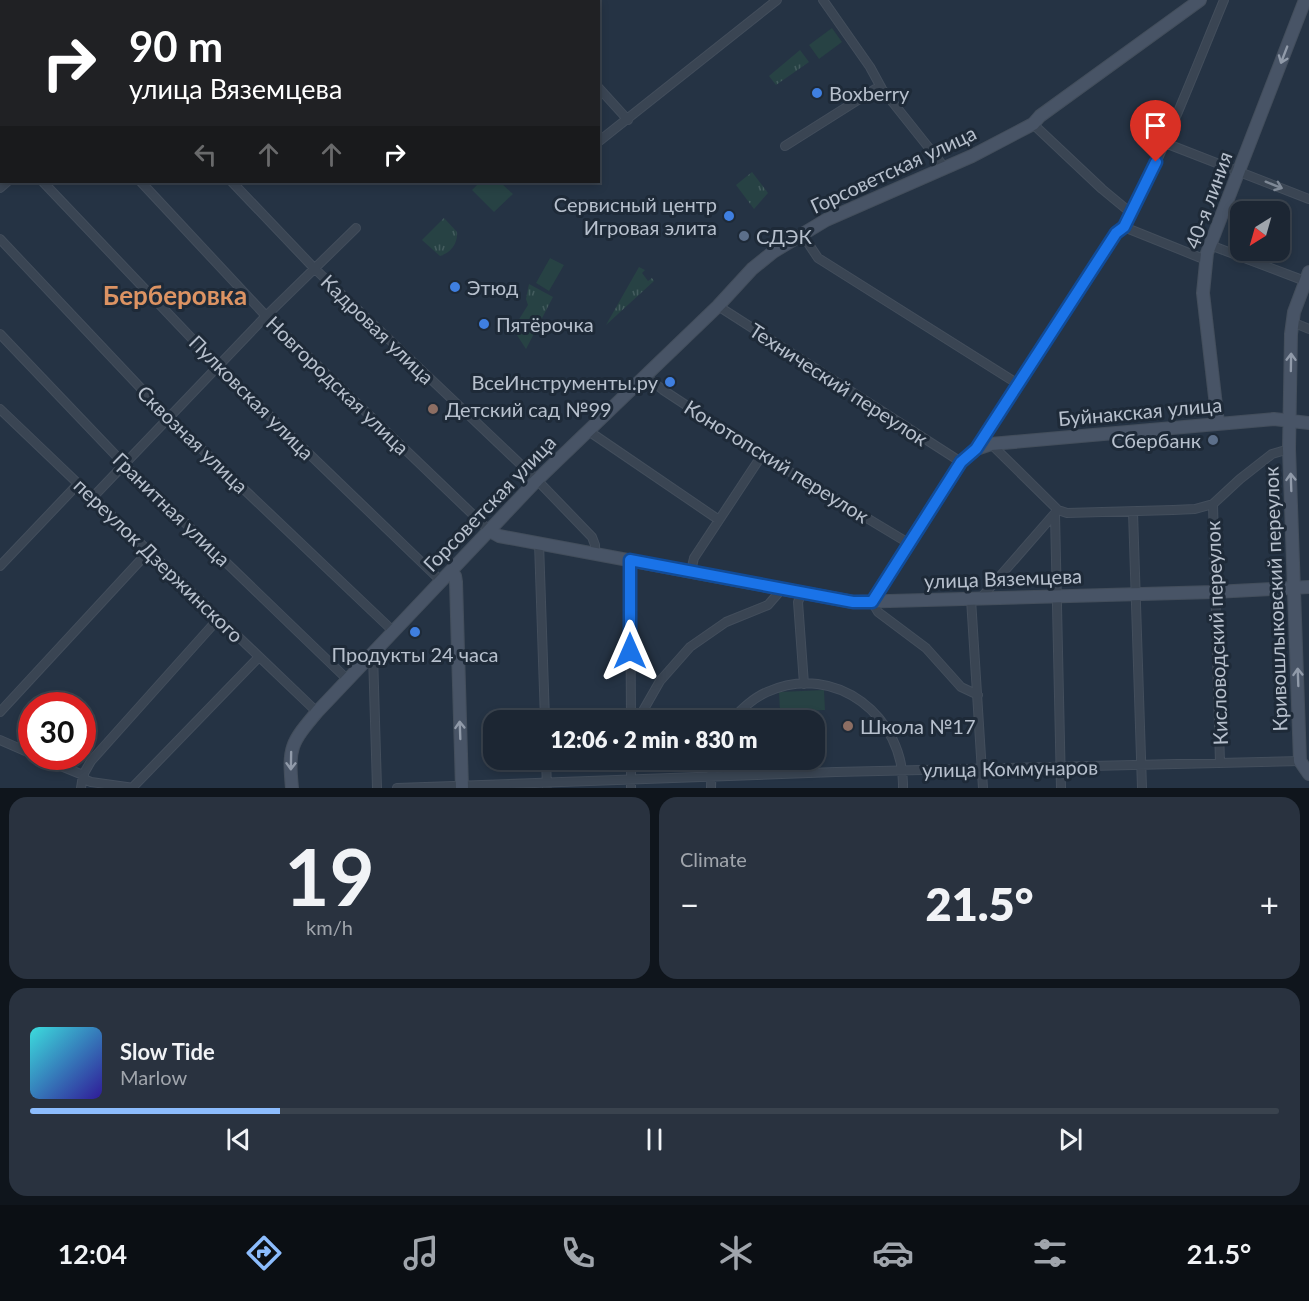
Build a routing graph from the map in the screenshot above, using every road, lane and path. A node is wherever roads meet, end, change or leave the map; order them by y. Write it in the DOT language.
graph roads {
  1 [pos="777,0"];
  2 [pos="824,0"];
  3 [pos="1200,0"];
  4 [pos="1224,0"];
  5 [pos="1305,0"];
  6 [pos="880,86"];
  7 [pos="600,89"];
  8 [pos="628,120"];
  9 [pos="1033,124"];
  10 [pos="600,141"];
  11 [pos="1165,143"];
  12 [pos="785,146"];
  13 [pos="945,168"];
  14 [pos="1239,171"];
  15 [pos="44,183"];
  16 [pos="142,183"];
  17 [pos="233,183"];
  18 [pos="1309,199"];
  19 [pos="1131,213"];
  20 [pos="1124,227"];
  21 [pos="356,228"];
  22 [pos="802,234"];
  23 [pos="0,238"];
  24 [pos="1210,245"];
  25 [pos="1206,260"];
  26 [pos="314,268"];
  27 [pos="1307,277"];
  28 [pos="718,306"];
  29 [pos="266,316"];
  30 [pos="1292,322"];
  31 [pos="1309,329"];
  32 [pos="0,334"];
  33 [pos="218,366"];
  34 [pos="646,376"];
  35 [pos="1018,384"];
  36 [pos="1,413"];
  37 [pos="168,418"];
  38 [pos="1290,420"];
  39 [pos="1218,423"];
  40 [pos="1309,423"];
  41 [pos="587,430"];
  42 [pos="991,444"];
  43 [pos="976,449"];
  44 [pos="1290,449"];
  45 [pos="762,455"];
  46 [pos="961,462"];
  47 [pos="124,464"];
  48 [pos="537,480"];
  49 [pos="79,483"];
  50 [pos="93,497"];
  51 [pos="1212,504"];
  52 [pos="1056,512"];
  53 [pos="1133,512"];
  54 [pos="719,520"];
  55 [pos="490,531"];
  56 [pos="539,543"];
  57 [pos="910,544"];
  58 [pos="149,551"];
  59 [pos="595,553"];
  60 [pos="630,560"];
  61 [pos="0,566"];
  62 [pos="451,571"];
  63 [pos="691,571"];
  64 [pos="441,581"];
  65 [pos="1309,587"];
  66 [pos="1295,588"];
  67 [pos="781,590"];
  68 [pos="1214,592"];
  69 [pos="802,593"];
  70 [pos="1136,594"];
  71 [pos="1058,596"];
  72 [pos="976,599"];
  73 [pos="872,602"];
  74 [pos="219,618"];
  75 [pos="393,631"];
  76 [pos="373,654"];
  77 [pos="259,657"];
  78 [pos="348,680"];
  79 [pos="804,684"];
  80 [pos="978,695"];
  81 [pos="545,710"];
  82 [pos="631,710"];
  83 [pos="644,710"];
  84 [pos="742,710"];
  85 [pos="0,712"];
  86 [pos="317,712"];
  87 [pos="0,740"];
  88 [pos="18,748"];
  89 [pos="1300,761"];
  90 [pos="1220,763"];
  91 [pos="1141,765"];
  92 [pos="1060,767"];
  93 [pos="983,769"];
  94 [pos="71,770"];
  95 [pos="546,770"];
  96 [pos="711,770"];
  97 [pos="902,771"];
  98 [pos="1309,774"];
  99 [pos="83,775"];
  100 [pos="711,776"];
  101 [pos="631,784"];
  102 [pos="547,785"];
  103 [pos="134,787"];
  104 [pos="462,787"];
  105 [pos="81,788"];
  106 [pos="292,788"];
  107 [pos="377,788"];
  108 [pos="397,788"];
  109 [pos="711,788"];
  110 [pos="903,788"];
  111 [pos="983,788"];
  112 [pos="1061,788"];
  113 [pos="1142,788"];
  1 -- 8 [label="street"];
  2 -- 6 [label="street"];
  3 -- 9 [label="street, Горсоветская улица"];
  4 -- 11 [label="street"];
  5 -- 14 [label="street, 40-я линия, one-way"];
  6 -- 12 [label="street"];
  6 -- 13 [label="street"];
  7 -- 8 [label="street"];
  8 -- 10 [label="street"];
  9 -- 13 [label="street, Горсоветская улица"];
  9 -- 19 [label="street"];
  11 -- 14 [label="street"];
  11 -- 19 [label="street"];
  13 -- 22 [label="street, Горсоветская улица"];
  14 -- 18 [label="street, one-way"];
  14 -- 24 [label="street, 40-я линия"];
  15 -- 33 [label="street, Пулковская улица"];
  16 -- 29 [label="street, Новгородская улица"];
  17 -- 26 [label="street, Кадровая улица"];
  19 -- 20 [label="street"];
  20 -- 25 [label="street"];
  20 -- 35 [label="street"];
  21 -- 26 [label="street"];
  22 -- 28 [label="street, Горсоветская улица"];
  22 -- 35 [label="street"];
  23 -- 37 [label="street, Сквозная улица"];
  24 -- 25 [label="street, 40-я линия"];
  24 -- 27 [label="street"];
  25 -- 39 [label="street, 40-я линия"];
  26 -- 29 [label="street"];
  26 -- 48 [label="street, Кадровая улица"];
  27 -- 30 [label="street, Кривошлыковский переулок"];
  28 -- 34 [label="street, Горсоветская улица"];
  28 -- 46 [label="street, Технический переулок"];
  29 -- 33 [label="street"];
  29 -- 55 [label="street, Новгородская улица"];
  30 -- 31 [label="street"];
  38 -- 30 [label="street, Кривошлыковский переулок, one-way"];
  32 -- 47 [label="street, Гранитная улица"];
  33 -- 37 [label="street"];
  33 -- 64 [label="street, Пулковская улица"];
  34 -- 41 [label="street, Горсоветская улица"];
  34 -- 45 [label="street, Конотопский переулок"];
  35 -- 43 [label="street"];
  36 -- 49 [label="street, переулок Дзержинского"];
  37 -- 47 [label="street"];
  37 -- 75 [label="street, Сквозная улица"];
  38 -- 39 [label="street, Буйнакская улица"];
  38 -- 40 [label="street, Буйнакская улица"];
  38 -- 44 [label="street, Кривошлыковский переулок"];
  39 -- 42 [label="street, Буйнакская улица"];
  41 -- 48 [label="street, Горсоветская улица"];
  41 -- 54 [label="street"];
  42 -- 43 [label="street, Буйнакская улица"];
  42 -- 52 [label="street"];
  43 -- 46 [label="street"];
  44 -- 51 [label="street"];
  66 -- 44 [label="street, Кривошлыковский переулок, one-way"];
  45 -- 54 [label="street"];
  45 -- 57 [label="street, Конотопский переулок"];
  46 -- 57 [label="street"];
  47 -- 50 [label="street"];
  47 -- 78 [label="street, Гранитная улица"];
  48 -- 55 [label="street, Горсоветская улица"];
  48 -- 59 [label="street, Кадровая улица"];
  49 -- 50 [label="street, переулок Дзержинского"];
  49 -- 61 [label="street"];
  50 -- 58 [label="street, переулок Дзержинского"];
  51 -- 53 [label="street"];
  51 -- 68 [label="street, Кисловодский переулок"];
  52 -- 53 [label="street"];
  52 -- 71 [label="street"];
  52 -- 72 [label="street"];
  53 -- 70 [label="street"];
  54 -- 63 [label="street"];
  55 -- 56 [label="street, улица Вяземцева"];
  55 -- 62 [label="street, Горсоветская улица"];
  56 -- 59 [label="street, улица Вяземцева"];
  56 -- 81 [label="street"];
  57 -- 73 [label="street"];
  58 -- 74 [label="street, переулок Дзержинского"];
  58 -- 85 [label="street"];
  59 -- 60 [label="street, улица Вяземцева"];
  60 -- 63 [label="street, улица Вяземцева"];
  60 -- 82 [label="street"];
  62 -- 64 [label="street, Горсоветская улица"];
  104 -- 62 [label="street, one-way"];
  63 -- 67 [label="street, улица Вяземцева"];
  64 -- 75 [label="street, Горсоветская улица"];
  65 -- 66 [label="street, улица Вяземцева"];
  66 -- 68 [label="street, улица Вяземцева"];
  89 -- 66 [label="street, Кривошлыковский переулок, one-way"];
  67 -- 69 [label="street, улица Вяземцева"];
  67 -- 83 [label="street"];
  68 -- 70 [label="street, улица Вяземцева"];
  68 -- 90 [label="street, Кисловодский переулок"];
  69 -- 73 [label="street, улица Вяземцева"];
  69 -- 79 [label="street"];
  70 -- 71 [label="street, улица Вяземцева"];
  70 -- 91 [label="street"];
  71 -- 72 [label="street, улица Вяземцева"];
  71 -- 92 [label="street"];
  72 -- 73 [label="street, улица Вяземцева"];
  72 -- 80 [label="street"];
  73 -- 80 [label="street"];
  74 -- 77 [label="street, переулок Дзержинского"];
  74 -- 99 [label="street"];
  75 -- 76 [label="street, Горсоветская улица"];
  76 -- 78 [label="street, Горсоветская улица"];
  76 -- 107 [label="street"];
  77 -- 86 [label="street, переулок Дзержинского"];
  77 -- 103 [label="street"];
  78 -- 86 [label="street, Горсоветская улица"];
  79 -- 84 [label="street"];
  79 -- 97 [label="street"];
  80 -- 93 [label="street"];
  86 -- 106 [label="street, Горсоветская улица, one-way"];
  87 -- 88 [label="street"];
  89 -- 90 [label="street, улица Коммунаров"];
  89 -- 98 [label="street"];
  90 -- 91 [label="street, улица Коммунаров"];
  91 -- 92 [label="street, улица Коммунаров"];
  91 -- 113 [label="street"];
  92 -- 93 [label="street, улица Коммунаров"];
  92 -- 112 [label="street"];
  93 -- 97 [label="street, улица Коммунаров"];
  93 -- 111 [label="street"];
  94 -- 99 [label="street"];
  95 -- 102 [label="street"];
  96 -- 100 [label="street"];
  97 -- 100 [label="street, улица Коммунаров"];
  97 -- 110 [label="street"];
  99 -- 103 [label="street"];
  99 -- 105 [label="street"];
  100 -- 101 [label="street, улица Коммунаров"];
  100 -- 109 [label="street"];
  101 -- 102 [label="street, улица Коммунаров"];
  102 -- 104 [label="street, улица Коммунаров"];
  104 -- 108 [label="street, улица Коммунаров"];
}
